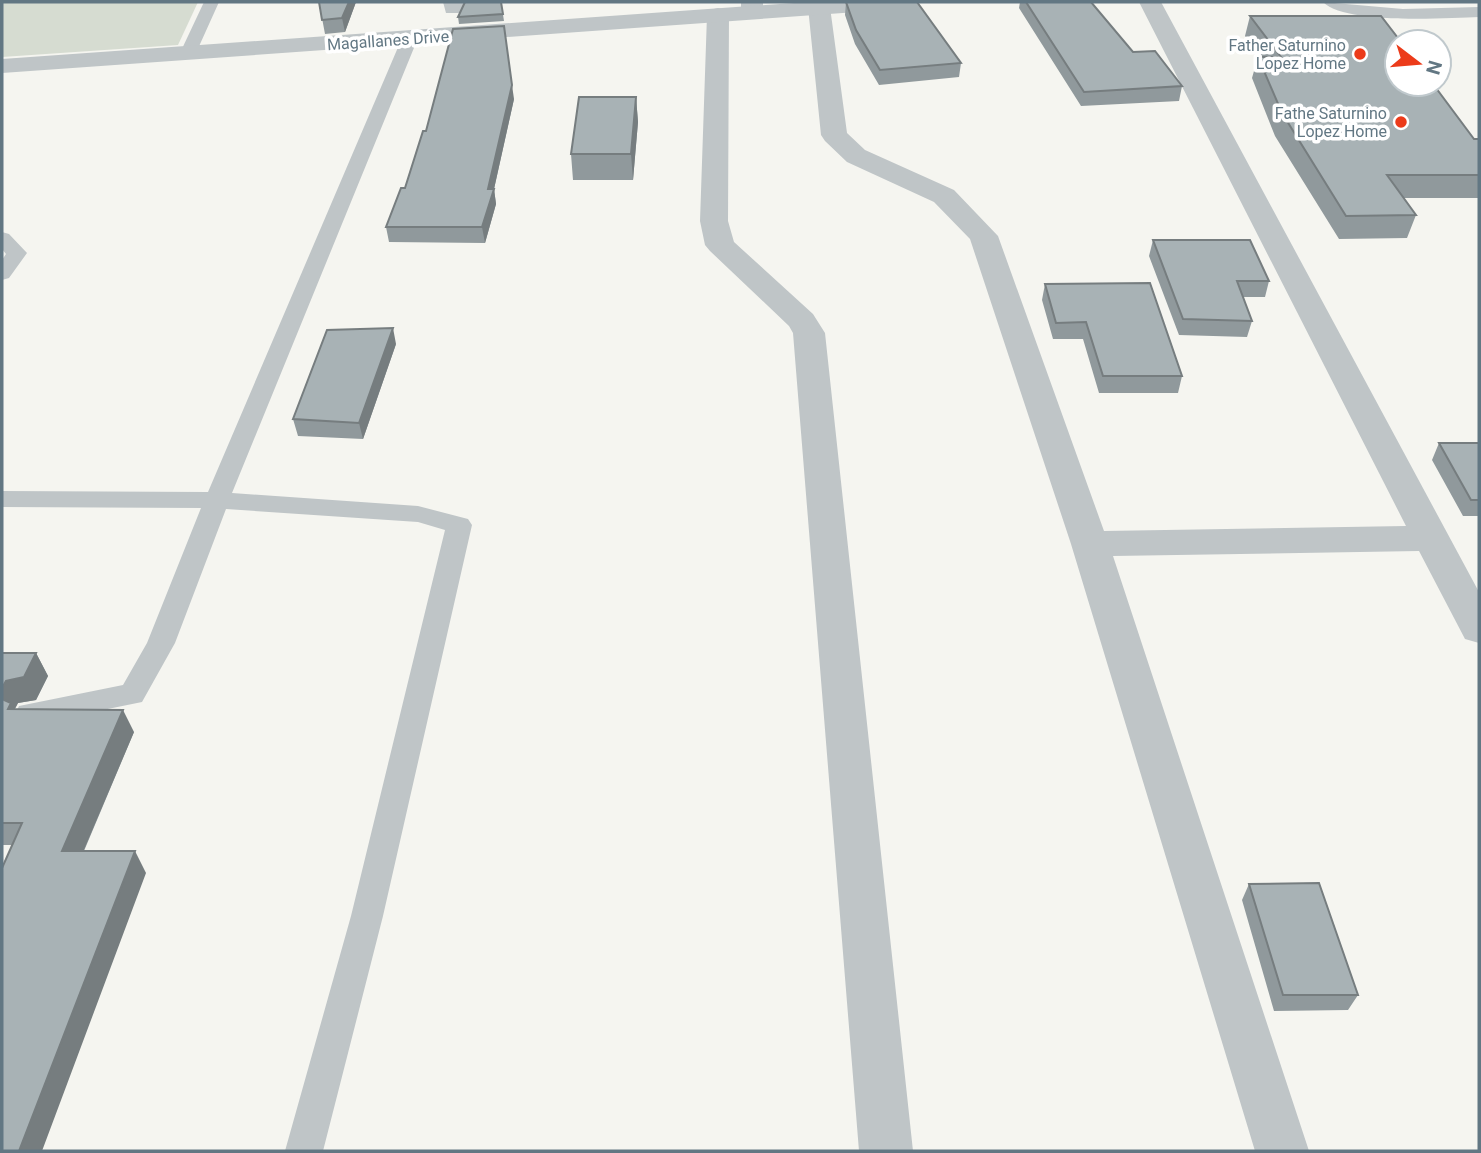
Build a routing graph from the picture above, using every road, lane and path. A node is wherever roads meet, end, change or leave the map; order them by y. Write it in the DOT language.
graph roads {
  1 [pos="211,2"];
  2 [pos="900,2"];
  3 [pos="1150,2"];
  4 [pos="1331,2"];
  5 [pos="819,7"];
  6 [pos="741,10"];
  7 [pos="1479,12"];
  8 [pos="454,16"];
  9 [pos="410,38"];
  10 [pos="188,53"];
  11 [pos="2,66"];
  12 [pos="2,238"];
  13 [pos="2,274"];
  14 [pos="2,499"];
  15 [pos="218,500"];
  16 [pos="1431,538"];
  17 [pos="1090,544"];
  18 [pos="1479,629"];
  19 [pos="29,715"];
  20 [pos="304,1151"];
  21 [pos="886,1151"];
  22 [pos="1282,1151"];
  1 -- 10 [label="lane"];
  2 -- 5 [label="street, Magallanes Drive"];
  3 -- 16 [label="street"];
  4 -- 7 [label="lane"];
  5 -- 6 [label="street, Magallanes Drive"];
  5 -- 17 [label="street"];
  6 -- 8 [label="street, Magallanes Drive"];
  6 -- 21 [label="street"];
  8 -- 9 [label="street, Magallanes Drive"];
  9 -- 10 [label="street, Magallanes Drive"];
  9 -- 15 [label="lane"];
  10 -- 11 [label="street, Magallanes Drive"];
  12 -- 13 [label="lane"];
  14 -- 15 [label="lane"];
  15 -- 19 [label="lane"];
  15 -- 20 [label="lane"];
  16 -- 17 [label="street"];
  16 -- 18 [label="street"];
  17 -- 22 [label="street"];
}
